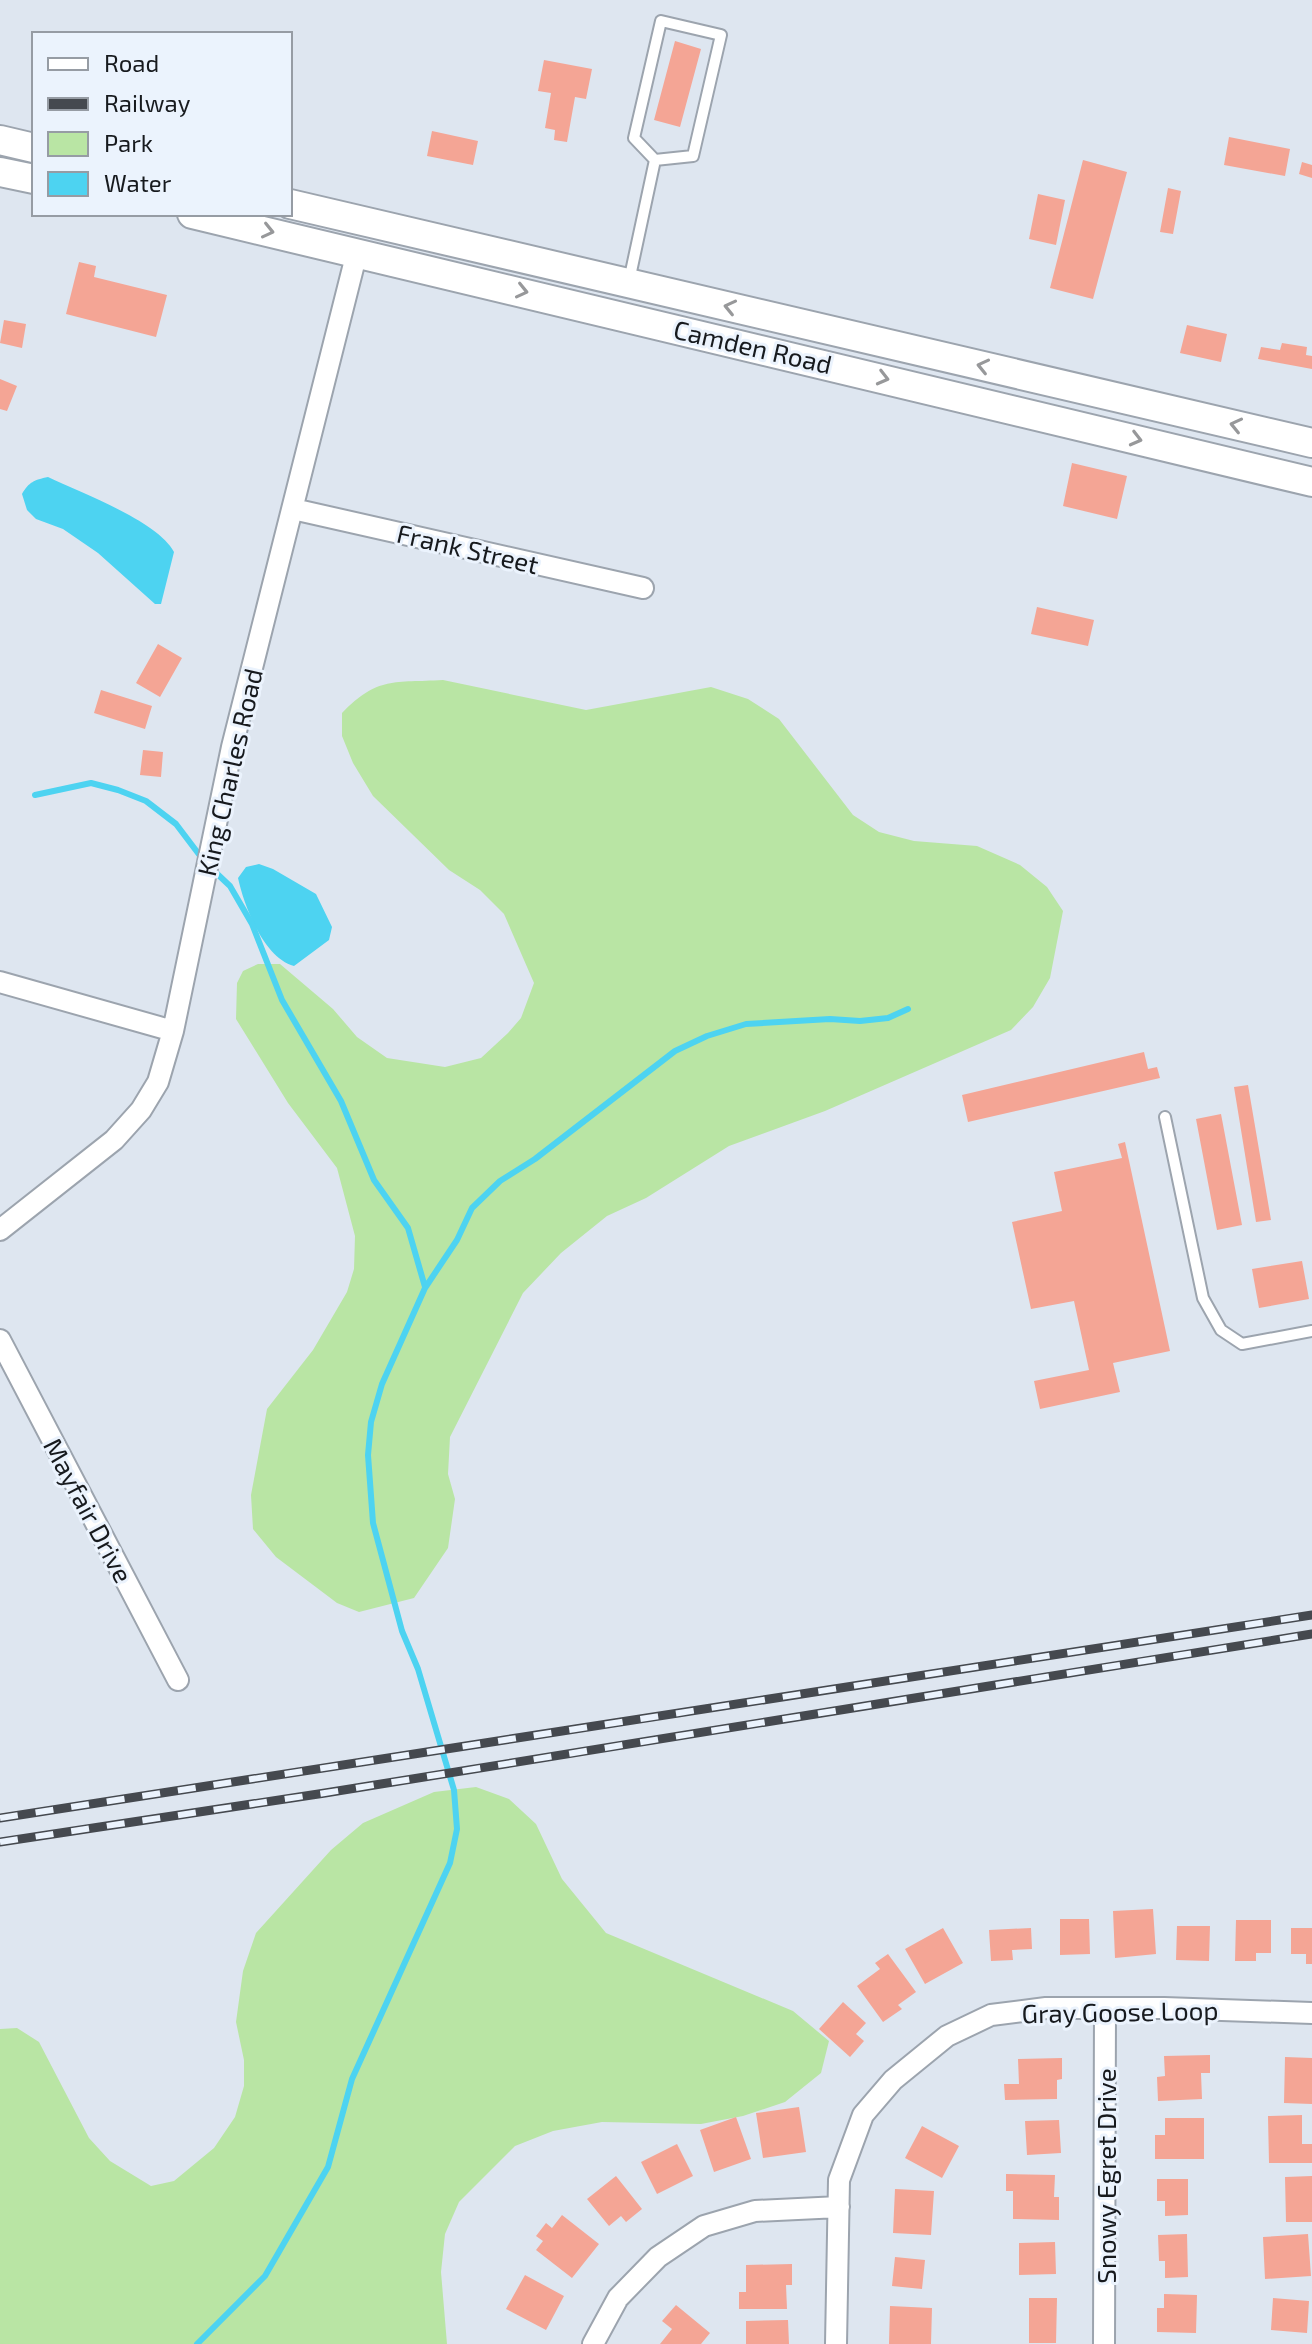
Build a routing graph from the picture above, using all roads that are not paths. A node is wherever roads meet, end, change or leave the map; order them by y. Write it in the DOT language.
graph roads {
  1 [pos="0,140"];
  2 [pos="32,148"];
  3 [pos="655,160"];
  4 [pos="0,172"];
  5 [pos="32,179"];
  6 [pos="292,204"];
  7 [pos="334,214"];
  8 [pos="292,215"];
  9 [pos="201,216"];
  10 [pos="357,252"];
  11 [pos="621,281"];
  12 [pos="1312,443"];
  13 [pos="1312,460"];
  14 [pos="1257,468"];
  15 [pos="1312,482"];
  16 [pos="293,509"];
  17 [pos="643,588"];
  18 [pos="0,982"];
  19 [pos="173,1031"];
  20 [pos="1165,1117"];
  21 [pos="0,1230"];
  22 [pos="1312,1331"];
  23 [pos="0,1340"];
  24 [pos="178,1680"];
  25 [pos="1105,2008"];
  26 [pos="1312,2013"];
  27 [pos="839,2207"];
  28 [pos="593,2344"];
  29 [pos="836,2344"];
  30 [pos="1104,2344"];
  1 -- 2 [label="main road"];
  3 -- 3 [label="lane"];
  3 -- 11 [label="lane"];
  4 -- 5 [label="main road"];
  6 -- 7 [label="main road, Camden Road"];
  7 -- 8 [label="main road"];
  7 -- 11 [label="main road, Camden Road"];
  9 -- 10 [label="main road, Camden Road, one-way"];
  10 -- 11 [label="main road"];
  10 -- 14 [label="main road, Camden Road, one-way"];
  10 -- 16 [label="street, King Charles Road"];
  12 -- 11 [label="main road, Camden Road, one-way"];
  13 -- 14 [label="main road"];
  14 -- 15 [label="main road, Camden Road"];
  16 -- 17 [label="street, Frank Street"];
  16 -- 19 [label="street, King Charles Road"];
  18 -- 19 [label="street"];
  19 -- 21 [label="street, King Charles Road"];
  20 -- 22 [label="lane"];
  23 -- 24 [label="street, Mayfair Drive"];
  25 -- 26 [label="street, Gray Goose Loop"];
  25 -- 27 [label="street, Gray Goose Loop"];
  25 -- 30 [label="street, Snowy Egret Drive"];
  27 -- 28 [label="street"];
  27 -- 29 [label="street, Gray Goose Loop"];
}
